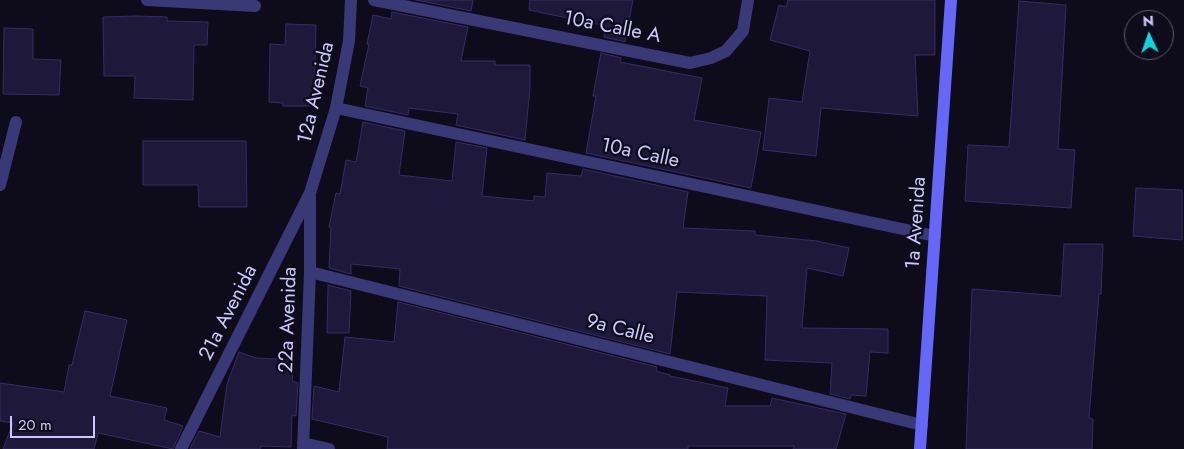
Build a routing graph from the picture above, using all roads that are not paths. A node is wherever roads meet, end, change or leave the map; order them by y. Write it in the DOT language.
graph roads {
  1 [pos="147,0"];
  2 [pos="351,0"];
  3 [pos="374,0"];
  4 [pos="748,0"];
  5 [pos="951,0"];
  6 [pos="255,6"];
  7 [pos="336,108"];
  8 [pos="16,122"];
  9 [pos="0,185"];
  10 [pos="310,193"];
  11 [pos="935,236"];
  12 [pos="310,272"];
  13 [pos="922,425"];
  14 [pos="303,446"];
  15 [pos="181,449"];
  16 [pos="329,449"];
  17 [pos="920,449"];
  1 -- 6 [label="street"];
  2 -- 7 [label="street, 12a Avenida"];
  3 -- 4 [label="street, 10a Calle A"];
  5 -- 11 [label="street, 1a Avenida"];
  7 -- 10 [label="street, 12a Avenida"];
  7 -- 11 [label="street, 10a Calle"];
  8 -- 9 [label="street"];
  10 -- 12 [label="street, 22a Avenida"];
  10 -- 15 [label="street, 21a Avenida"];
  11 -- 13 [label="street, 1a Avenida"];
  12 -- 13 [label="street, 9a Calle"];
  12 -- 14 [label="street, 22a Avenida"];
  13 -- 17 [label="street, 1a Avenida"];
  14 -- 16 [label="street"];
}
